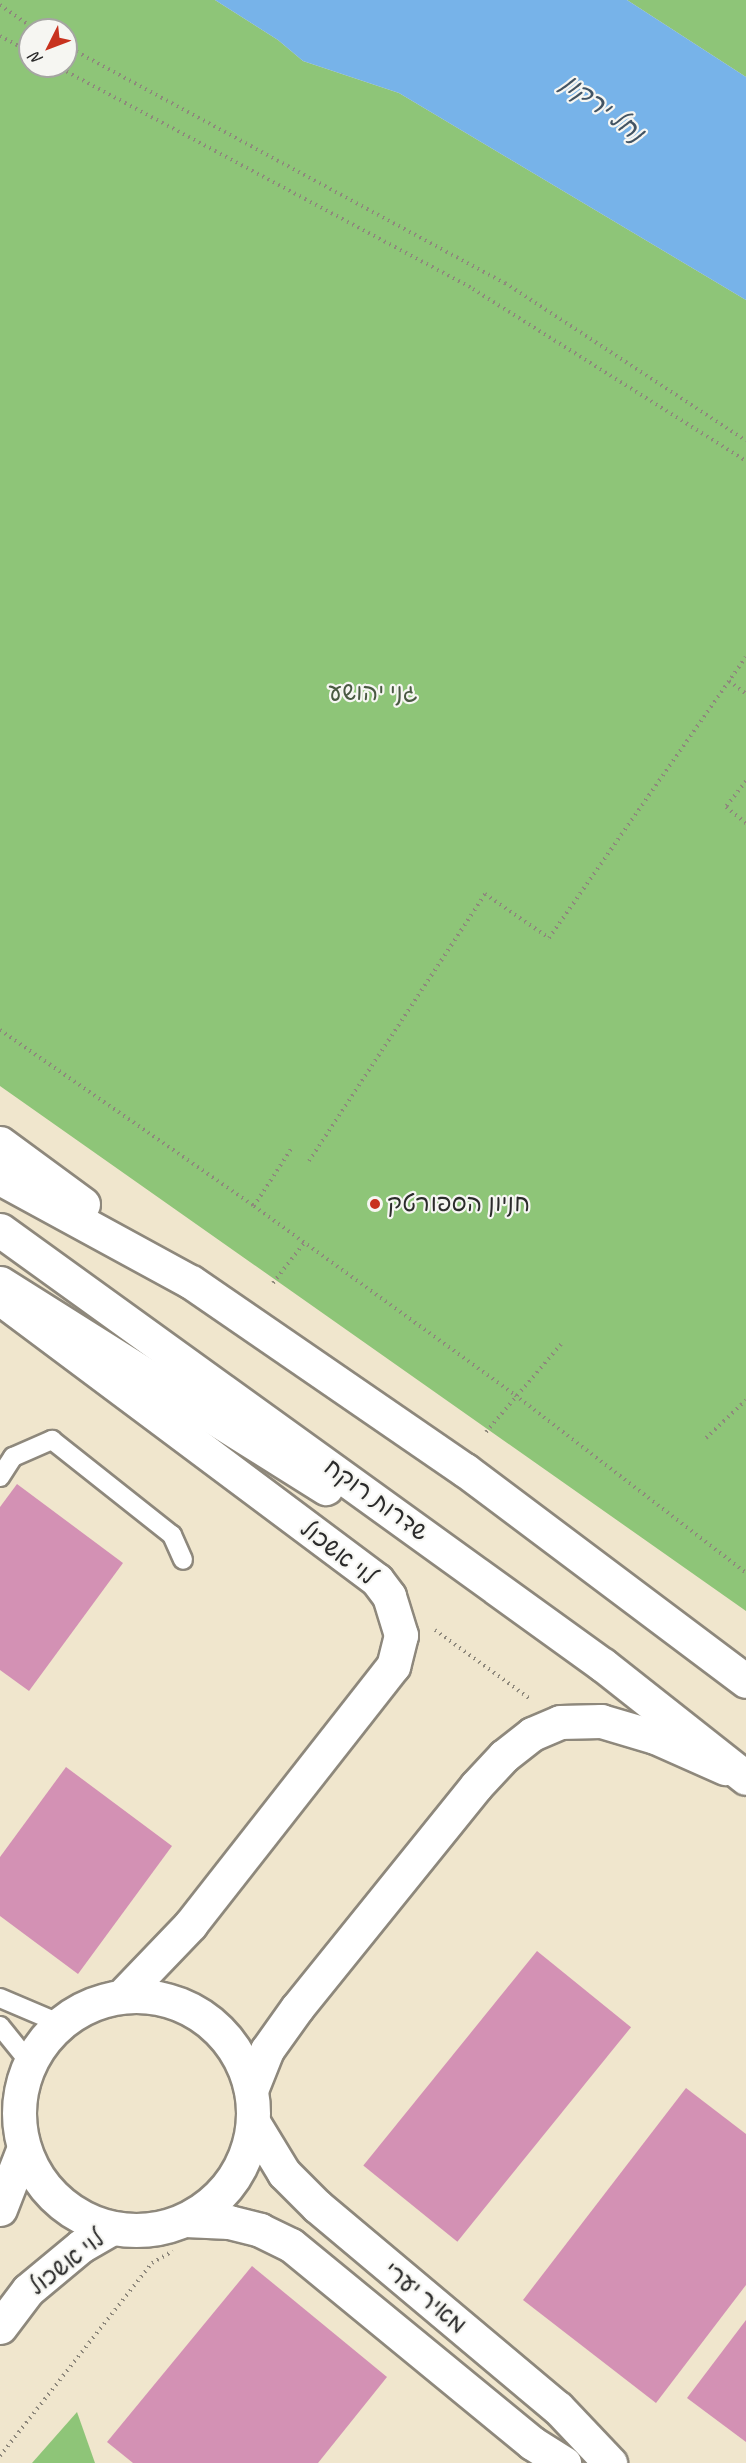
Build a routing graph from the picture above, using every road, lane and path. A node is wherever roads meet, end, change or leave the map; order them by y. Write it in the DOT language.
graph roads {
  1 [pos="0,5"];
  2 [pos="19,18"];
  3 [pos="0,36"];
  4 [pos="18,46"];
  5 [pos="78,52"];
  6 [pos="78,78"];
  7 [pos="746,441"];
  8 [pos="746,461"];
  9 [pos="746,657"];
  10 [pos="729,681"];
  11 [pos="746,694"];
  12 [pos="746,781"];
  13 [pos="746,823"];
  14 [pos="0,1030"];
  15 [pos="0,1143"];
  16 [pos="291,1149"];
  17 [pos="309,1161"];
  18 [pos="0,1178"];
  19 [pos="254,1206"];
  20 [pos="0,1230"];
  21 [pos="304,1243"];
  22 [pos="191,1282"];
  23 [pos="0,1283"];
  24 [pos="273,1283"];
  25 [pos="0,1298"];
  26 [pos="562,1343"];
  27 [pos="515,1395"];
  28 [pos="746,1400"];
  29 [pos="486,1432"];
  30 [pos="706,1438"];
  31 [pos="0,1477"];
  32 [pos="183,1560"];
  33 [pos="746,1574"];
  34 [pos="389,1596"];
  35 [pos="603,1665"];
  36 [pos="746,1681"];
  37 [pos="560,1722"];
  38 [pos="744,1777"];
  39 [pos="123,1995"];
  40 [pos="0,1998"];
  41 [pos="59,2023"];
  42 [pos="0,2026"];
  43 [pos="30,2063"];
  44 [pos="252,2106"];
  45 [pos="23,2150"];
  46 [pos="0,2209"];
  47 [pos="185,2220"];
  48 [pos="112,2228"];
  49 [pos="453,2321"];
  50 [pos="0,2327"];
  51 [pos="97,2333"];
  52 [pos="426,2355"];
  53 [pos="0,2456"];
  54 [pos="595,2457"];
  55 [pos="564,2463"];
  1 -- 2 [label="path"];
  3 -- 4 [label="path"];
  5 -- 7 [label="path"];
  6 -- 8 [label="path"];
  9 -- 10 [label="path"];
  10 -- 11 [label="path"];
  10 -- 17 [label="path"];
  12 -- 13 [label="path"];
  14 -- 19 [label="path"];
  15 -- 22 [label="street"];
  16 -- 19 [label="path"];
  18 -- 22 [label="street"];
  19 -- 21 [label="path"];
  20 -- 35 [label="street, שדרות רוקח"];
  21 -- 24 [label="path"];
  21 -- 27 [label="path"];
  22 -- 36 [label="street"];
  23 -- 35 [label="street"];
  25 -- 34 [label="street, לוי אשכול"];
  26 -- 27 [label="path"];
  27 -- 29 [label="path"];
  27 -- 33 [label="path"];
  28 -- 30 [label="path"];
  31 -- 32 [label="lane"];
  34 -- 37 [label="path"];
  34 -- 39 [label="street, לוי אשכול"];
  35 -- 38 [label="street, שדרות רוקח"];
  37 -- 38 [label="street"];
  37 -- 44 [label="street"];
  39 -- 41 [label="street"];
  39 -- 44 [label="street, מאיר יערי"];
  40 -- 41 [label="lane"];
  41 -- 43 [label="street"];
  42 -- 43 [label="lane"];
  43 -- 45 [label="street"];
  44 -- 47 [label="street"];
  44 -- 49 [label="street, מאיר יערי"];
  45 -- 46 [label="street"];
  45 -- 48 [label="street"];
  47 -- 48 [label="street"];
  47 -- 52 [label="street, מאיר יערי"];
  48 -- 50 [label="street, לוי אשכול"];
  49 -- 52 [label="street"];
  49 -- 54 [label="street, מאיר יערי"];
  51 -- 53 [label="path"];
  52 -- 55 [label="street, מאיר יערי"];
}
